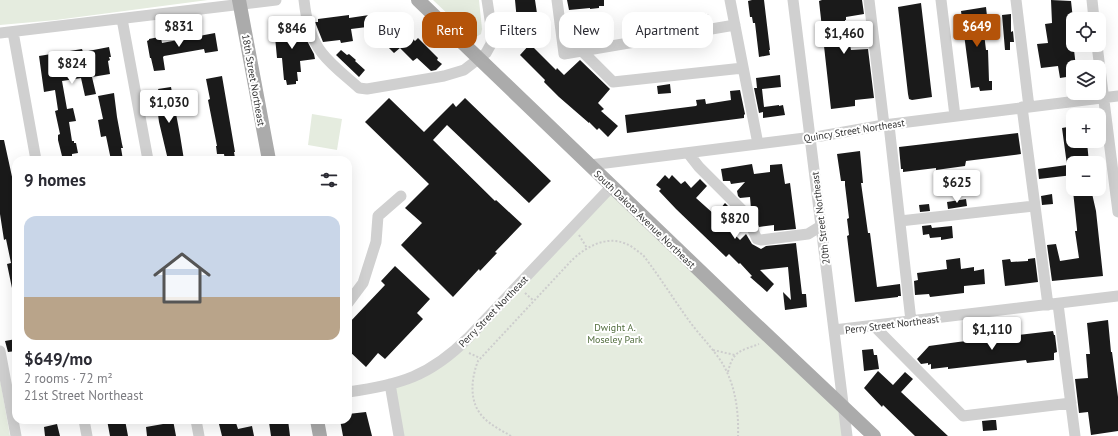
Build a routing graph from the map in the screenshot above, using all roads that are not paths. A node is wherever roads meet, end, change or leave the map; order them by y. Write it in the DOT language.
graph roads {
  1 [pos="276,0"];
  2 [pos="304,0"];
  3 [pos="418,0"];
  4 [pos="487,0"];
  5 [pos="557,0"];
  6 [pos="730,0"];
  7 [pos="793,0"];
  8 [pos="869,0"];
  9 [pos="941,0"];
  10 [pos="1016,0"];
  11 [pos="1092,0"];
  12 [pos="240,2"];
  13 [pos="1093,12"];
  14 [pos="122,19"];
  15 [pos="735,25"];
  16 [pos="13,32"];
  17 [pos="0,33"];
  18 [pos="582,51"];
  19 [pos="479,59"];
  20 [pos="743,68"];
  21 [pos="1118,96"];
  22 [pos="1106,98"];
  23 [pos="1086,100"];
  24 [pos="1104,100"];
  25 [pos="1025,107"];
  26 [pos="955,116"];
  27 [pos="886,125"];
  28 [pos="810,137"];
  29 [pos="758,144"];
  30 [pos="688,153"];
  31 [pos="35,156"];
  32 [pos="147,156"];
  33 [pos="268,156"];
  34 [pos="590,165"];
  35 [pos="612,186"];
  36 [pos="401,196"];
  37 [pos="1034,206"];
  38 [pos="1118,212"];
  39 [pos="900,221"];
  40 [pos="821,226"];
  41 [pos="1118,296"];
  42 [pos="352,298"];
  43 [pos="1053,304"];
  44 [pos="911,321"];
  45 [pos="874,326"];
  46 [pos="834,330"];
  47 [pos="0,351"];
  48 [pos="390,384"];
  49 [pos="352,391"];
  50 [pos="1071,403"];
  51 [pos="844,407"];
  52 [pos="12,415"];
  53 [pos="14,424"];
  54 [pos="85,424"];
  55 [pos="197,424"];
  56 [pos="318,424"];
  57 [pos="16,436"];
  58 [pos="87,436"];
  59 [pos="199,436"];
  60 [pos="320,436"];
  61 [pos="399,436"];
  62 [pos="847,436"];
  63 [pos="874,436"];
  64 [pos="1075,436"];
  1 -- 12 [label="street"];
  2 -- 19 [label="street"];
  3 -- 19 [label="main road, South Dakota Avenue Northeast"];
  4 -- 19 [label="street"];
  5 -- 18 [label="street"];
  6 -- 15 [label="street"];
  7 -- 28 [label="street, 20th Street Northeast"];
  8 -- 27 [label="street"];
  9 -- 26 [label="street"];
  10 -- 25 [label="street"];
  11 -- 13 [label="street"];
  12 -- 14 [label="street"];
  12 -- 33 [label="main road, 18th Street Northeast"];
  14 -- 16 [label="street"];
  14 -- 32 [label="street"];
  15 -- 18 [label="street"];
  15 -- 20 [label="street"];
  16 -- 17 [label="street"];
  16 -- 31 [label="street"];
  18 -- 20 [label="street"];
  19 -- 34 [label="main road, South Dakota Avenue Northeast"];
  20 -- 29 [label="street"];
  21 -- 22 [label="street, Quincy Street Northeast"];
  23 -- 25 [label="street, Quincy Street Northeast"];
  24 -- 38 [label="street"];
  25 -- 26 [label="street, Quincy Street Northeast"];
  25 -- 37 [label="street"];
  26 -- 27 [label="street, Quincy Street Northeast"];
  27 -- 28 [label="street, Quincy Street Northeast"];
  27 -- 39 [label="street"];
  28 -- 29 [label="street, Quincy Street Northeast"];
  28 -- 40 [label="street, 20th Street Northeast"];
  29 -- 30 [label="street, Quincy Street Northeast"];
  30 -- 34 [label="street, Quincy Street Northeast"];
  30 -- 40 [label="street"];
  34 -- 35 [label="main road, South Dakota Avenue Northeast"];
  35 -- 48 [label="street, Perry Street Northeast"];
  35 -- 51 [label="main road, South Dakota Avenue Northeast"];
  36 -- 42 [label="street"];
  37 -- 39 [label="street"];
  37 -- 43 [label="street"];
  39 -- 44 [label="street"];
  40 -- 46 [label="street, 20th Street Northeast"];
  41 -- 43 [label="street, Perry Street Northeast"];
  43 -- 44 [label="street, Perry Street Northeast"];
  43 -- 50 [label="street"];
  44 -- 45 [label="street, Perry Street Northeast"];
  45 -- 46 [label="street, Perry Street Northeast"];
  45 -- 50 [label="street"];
  46 -- 51 [label="street, 20th Street Northeast"];
  47 -- 52 [label="street"];
  48 -- 49 [label="street, Perry Street Northeast"];
  48 -- 61 [label="street"];
  50 -- 64 [label="street"];
  51 -- 62 [label="street, 20th Street Northeast"];
  51 -- 63 [label="main road, South Dakota Avenue Northeast"];
  53 -- 57 [label="street"];
  54 -- 58 [label="street"];
  55 -- 59 [label="street"];
  56 -- 60 [label="main road"];
}
